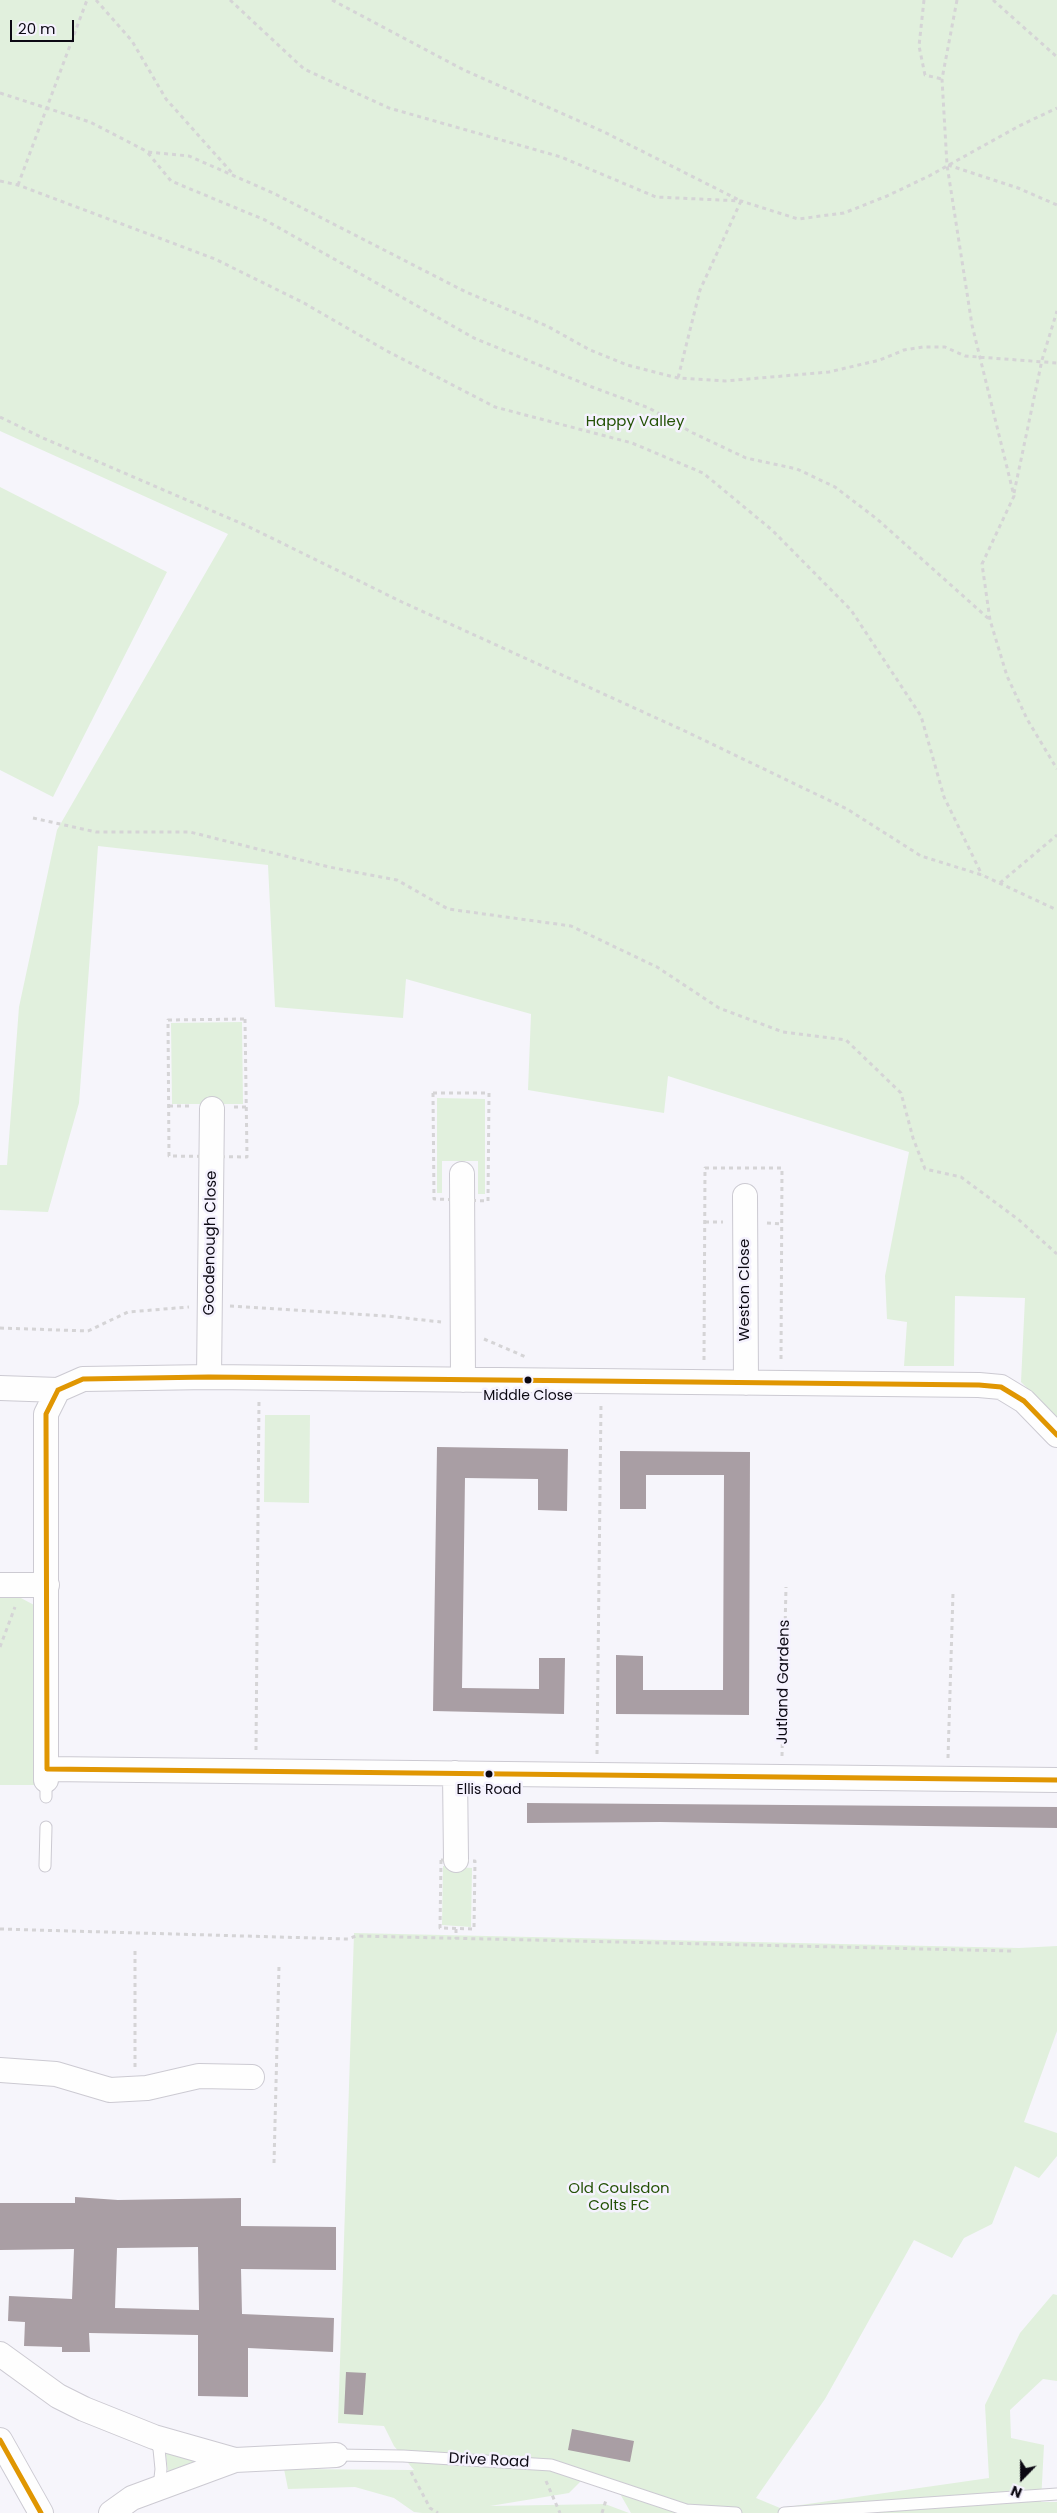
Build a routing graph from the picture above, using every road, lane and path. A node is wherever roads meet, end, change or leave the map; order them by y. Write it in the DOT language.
graph roads {
  1 [pos="87,0"];
  2 [pos="96,0"];
  3 [pos="230,0"];
  4 [pos="332,0"];
  5 [pos="924,0"];
  6 [pos="957,0"];
  7 [pos="993,0"];
  8 [pos="1057,57"];
  9 [pos="942,79"];
  10 [pos="0,93"];
  11 [pos="45,106"];
  12 [pos="1057,108"];
  13 [pos="148,152"];
  14 [pos="947,165"];
  15 [pos="234,176"];
  16 [pos="0,181"];
  17 [pos="18,185"];
  18 [pos="741,200"];
  19 [pos="1057,205"];
  20 [pos="1057,311"];
  21 [pos="981,356"];
  22 [pos="1042,360"];
  23 [pos="1057,363"];
  24 [pos="678,378"];
  25 [pos="0,417"];
  26 [pos="1014,496"];
  27 [pos="990,620"];
  28 [pos="1057,769"];
  29 [pos="33,818"];
  30 [pos="1057,835"];
  31 [pos="982,875"];
  32 [pos="1000,883"];
  33 [pos="1057,910"];
  34 [pos="212,1109"];
  35 [pos="462,1174"];
  36 [pos="745,1196"];
  37 [pos="462,1200"];
  38 [pos="1057,1254"];
  39 [pos="210,1305"];
  40 [pos="0,1328"];
  41 [pos="463,1331"];
  42 [pos="532,1360"];
  43 [pos="209,1377"];
  44 [pos="259,1377"];
  45 [pos="464,1380"];
  46 [pos="601,1382"];
  47 [pos="746,1383"];
  48 [pos="0,1388"];
  49 [pos="58,1390"];
  50 [pos="1057,1435"];
  51 [pos="0,1585"];
  52 [pos="23,1585"];
  53 [pos="47,1585"];
  54 [pos="786,1587"];
  55 [pos="953,1593"];
  56 [pos="0,1647"];
  57 [pos="256,1771"];
  58 [pos="456,1773"];
  59 [pos="596,1775"];
  60 [pos="782,1777"];
  61 [pos="948,1779"];
  62 [pos="1057,1780"];
  63 [pos="46,1827"];
  64 [pos="449,1860"];
  65 [pos="45,1866"];
  66 [pos="0,1929"];
  67 [pos="456,1929"];
  68 [pos="456,1939"];
  69 [pos="135,1948"];
  70 [pos="1012,1951"];
  71 [pos="279,1966"];
  72 [pos="0,2070"];
  73 [pos="252,2078"];
  74 [pos="134,2088"];
  75 [pos="274,2163"];
  76 [pos="0,2354"];
  77 [pos="154,2437"];
  78 [pos="0,2440"];
  79 [pos="336,2455"];
  80 [pos="403,2456"];
  81 [pos="235,2460"];
  82 [pos="539,2464"];
  83 [pos="159,2487"];
  84 [pos="1057,2494"];
  85 [pos="41,2513"];
  86 [pos="111,2513"];
  87 [pos="438,2513"];
  88 [pos="560,2513"];
  89 [pos="736,2513"];
  90 [pos="784,2513"];
  1 -- 11 [label="path"];
  2 -- 15 [label="path"];
  3 -- 18 [label="path"];
  4 -- 18 [label="path"];
  5 -- 9 [label="path"];
  6 -- 9 [label="path"];
  7 -- 8 [label="path"];
  9 -- 14 [label="path"];
  10 -- 11 [label="path"];
  11 -- 13 [label="path"];
  11 -- 17 [label="path"];
  12 -- 14 [label="path"];
  13 -- 15 [label="path"];
  13 -- 27 [label="path"];
  14 -- 18 [label="path"];
  14 -- 19 [label="path"];
  14 -- 21 [label="path"];
  15 -- 24 [label="path"];
  16 -- 17 [label="path"];
  17 -- 31 [label="path"];
  18 -- 24 [label="path"];
  20 -- 22 [label="path"];
  21 -- 22 [label="path"];
  21 -- 24 [label="path"];
  21 -- 26 [label="path"];
  22 -- 23 [label="path"];
  22 -- 26 [label="path"];
  25 -- 31 [label="path"];
  26 -- 27 [label="path"];
  27 -- 28 [label="path"];
  29 -- 38 [label="path"];
  30 -- 32 [label="path"];
  31 -- 32 [label="path"];
  32 -- 33 [label="path"];
  34 -- 39 [label="street, Goodenough Close"];
  35 -- 37 [label="street"];
  36 -- 47 [label="street, Weston Close"];
  37 -- 37 [label="path"];
  37 -- 41 [label="street"];
  39 -- 40 [label="path"];
  39 -- 41 [label="path"];
  39 -- 43 [label="street, Goodenough Close"];
  41 -- 42 [label="path"];
  41 -- 45 [label="street"];
  43 -- 44 [label="street"];
  43 -- 49 [label="street"];
  44 -- 45 [label="street"];
  44 -- 57 [label="path"];
  45 -- 46 [label="street"];
  46 -- 47 [label="street"];
  46 -- 59 [label="path"];
  47 -- 50 [label="street"];
  48 -- 49 [label="street"];
  49 -- 53 [label="street"];
  51 -- 52 [label="street"];
  52 -- 53 [label="street"];
  52 -- 56 [label="path"];
  53 -- 57 [label="street"];
  54 -- 60 [label="path, Jutland Gardens"];
  55 -- 61 [label="path"];
  57 -- 58 [label="street"];
  58 -- 59 [label="street"];
  58 -- 64 [label="street"];
  59 -- 60 [label="street"];
  60 -- 61 [label="street"];
  61 -- 62 [label="street"];
  63 -- 65 [label="lane"];
  64 -- 67 [label="path"];
  64 -- 67 [label="path"];
  66 -- 68 [label="path"];
  67 -- 68 [label="path"];
  68 -- 70 [label="path"];
  69 -- 74 [label="path"];
  71 -- 75 [label="path"];
  72 -- 74 [label="street"];
  73 -- 74 [label="street"];
  76 -- 77 [label="street, Drive Road"];
  77 -- 81 [label="street, Drive Road"];
  77 -- 83 [label="lane"];
  78 -- 85 [label="street"];
  79 -- 80 [label="lane, Drive Road"];
  79 -- 81 [label="street, Drive Road"];
  80 -- 82 [label="lane, Drive Road"];
  80 -- 87 [label="path"];
  81 -- 83 [label="street, Drive Road"];
  82 -- 88 [label="path"];
  82 -- 89 [label="lane, Drive Road"];
  83 -- 86 [label="street, Drive Road"];
  84 -- 90 [label="lane"];
}
